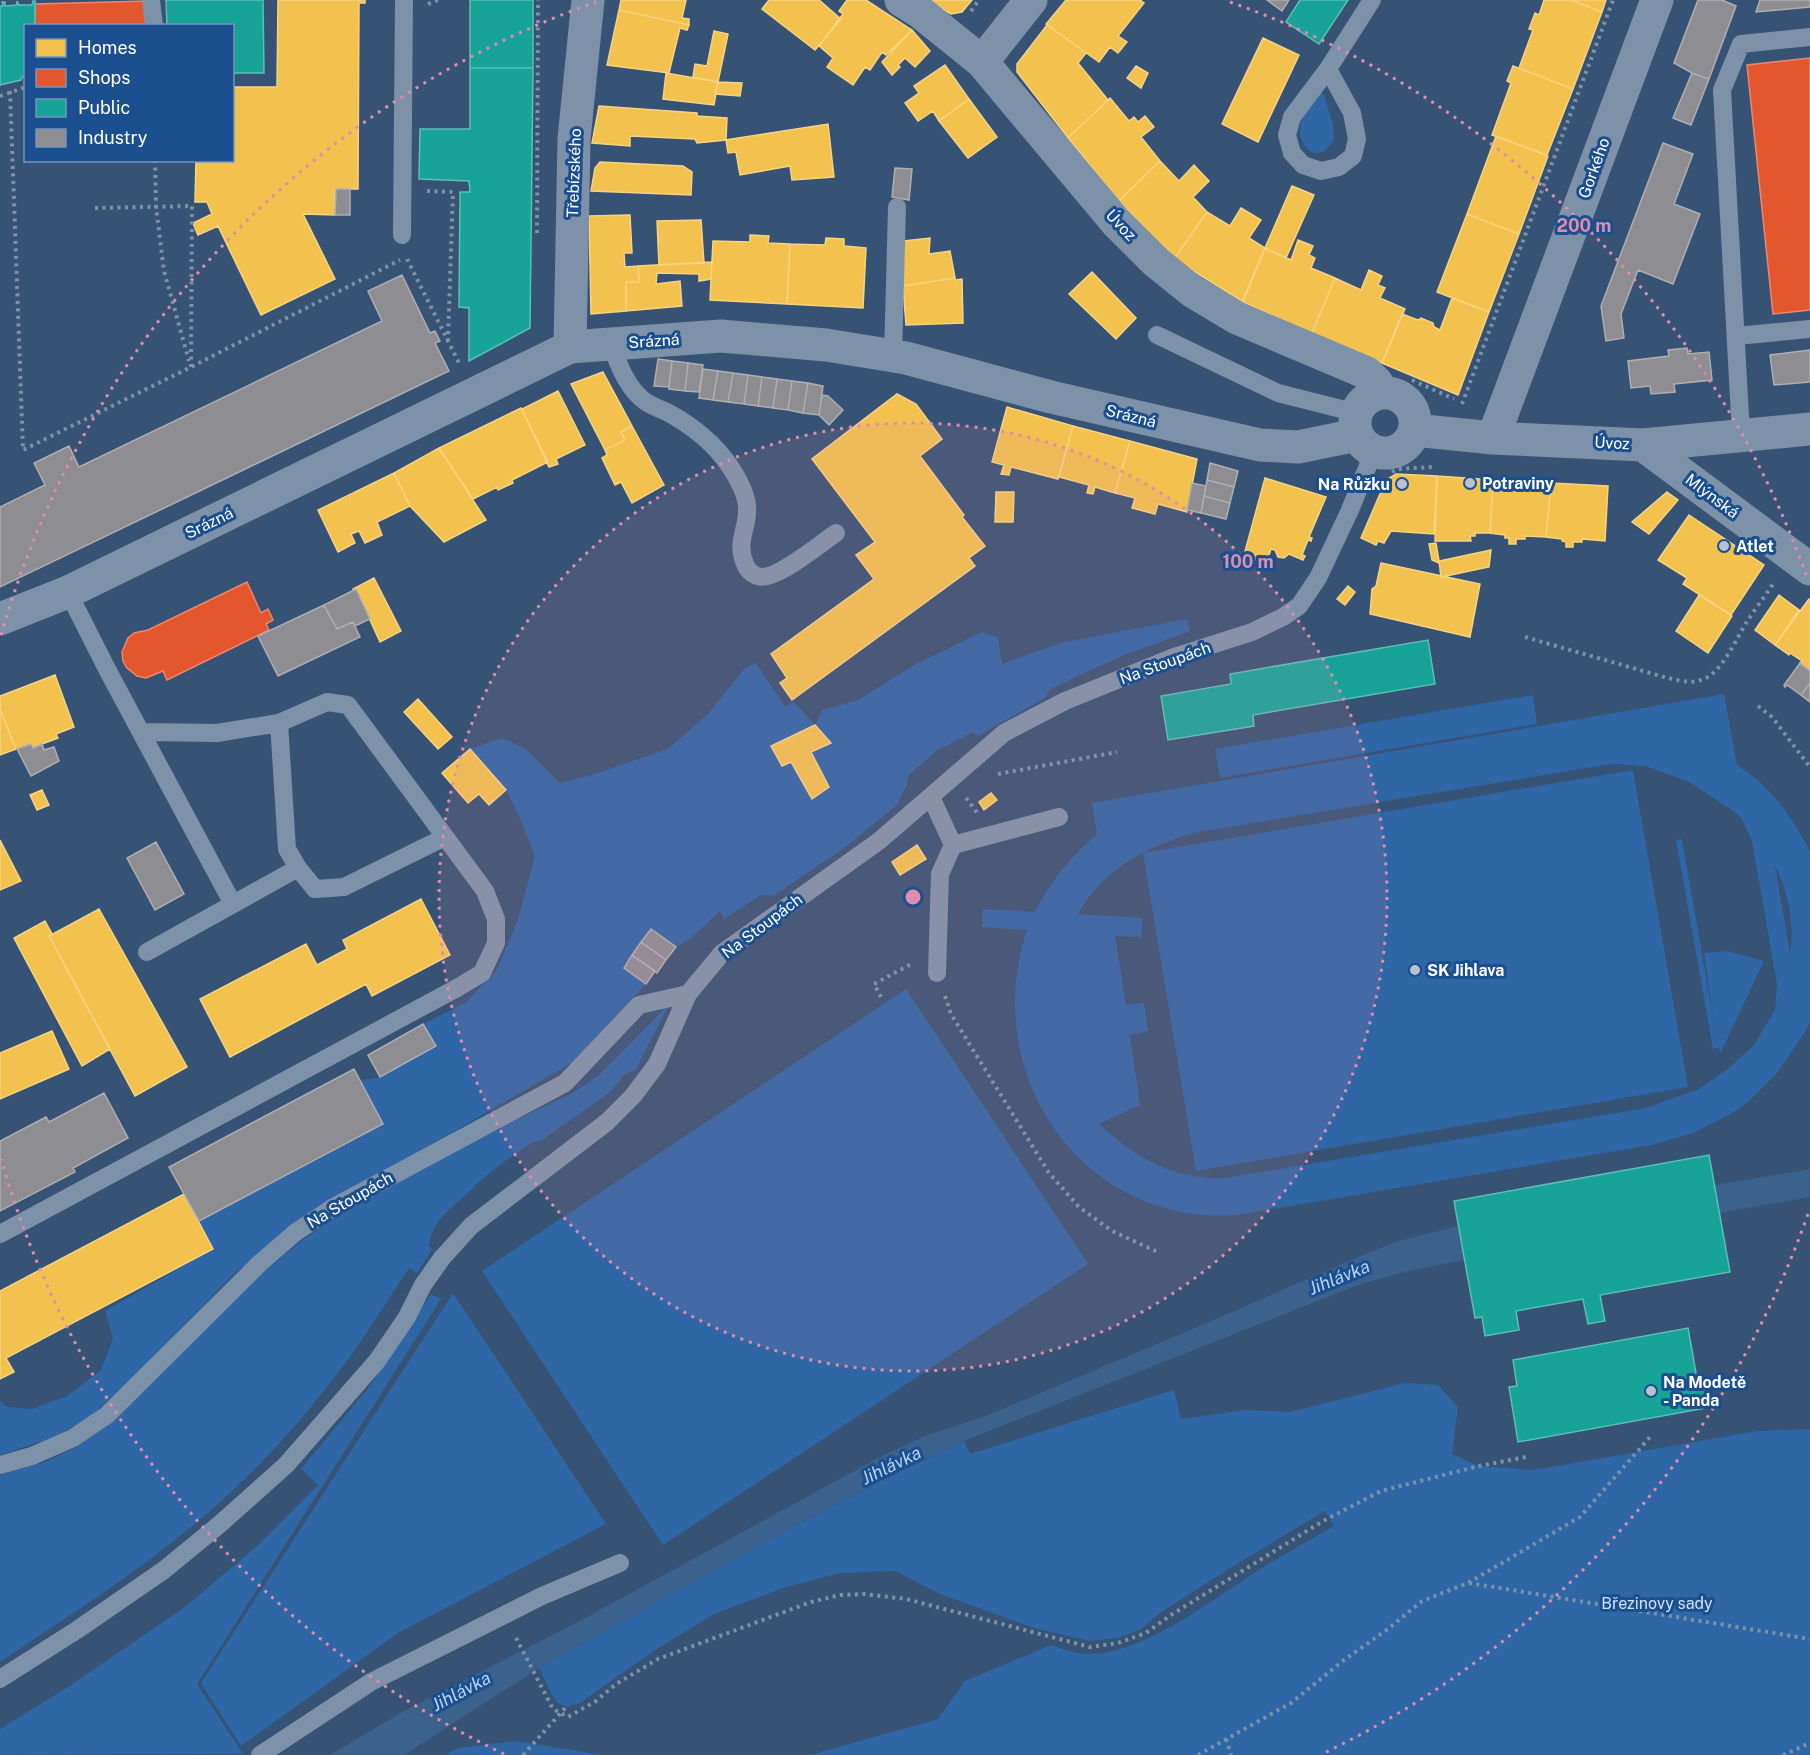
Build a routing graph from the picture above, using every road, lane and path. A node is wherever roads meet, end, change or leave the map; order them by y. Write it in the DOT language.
graph roads {
  1 [pos="151,0"];
  2 [pos="404,0"];
  3 [pos="538,0"];
  4 [pos="588,0"];
  5 [pos="901,0"];
  6 [pos="1031,0"];
  7 [pos="1372,0"];
  8 [pos="1613,0"];
  9 [pos="1657,0"];
  10 [pos="154,24"];
  11 [pos="1810,37"];
  12 [pos="982,62"];
  13 [pos="1328,69"];
  14 [pos="24,88"];
  15 [pos="10,92"];
  16 [pos="0,96"];
  17 [pos="155,162"];
  18 [pos="402,191"];
  19 [pos="156,207"];
  20 [pos="897,207"];
  21 [pos="95,208"];
  22 [pos="537,233"];
  23 [pos="402,236"];
  24 [pos="1810,329"];
  25 [pos="1157,335"];
  26 [pos="1736,336"];
  27 [pos="448,340"];
  28 [pos="611,344"];
  29 [pos="570,347"];
  30 [pos="893,356"];
  31 [pos="191,368"];
  32 [pos="463,371"];
  33 [pos="1374,414"];
  34 [pos="1810,429"];
  35 [pos="1414,430"];
  36 [pos="1741,434"];
  37 [pos="1493,438"];
  38 [pos="1643,445"];
  39 [pos="836,533"];
  40 [pos="1810,568"];
  41 [pos="1778,577"];
  42 [pos="68,592"];
  43 [pos="0,619"];
  44 [pos="1526,637"];
  45 [pos="1758,706"];
  46 [pos="279,723"];
  47 [pos="141,732"];
  48 [pos="1117,753"];
  49 [pos="1810,767"];
  50 [pos="990,780"];
  51 [pos="975,793"];
  52 [pos="931,797"];
  53 [pos="967,799"];
  54 [pos="1059,817"];
  55 [pos="445,837"];
  56 [pos="953,845"];
  57 [pos="298,868"];
  58 [pos="233,904"];
  59 [pos="938,949"];
  60 [pos="147,952"];
  61 [pos="937,973"];
  62 [pos="688,994"];
  63 [pos="881,997"];
  64 [pos="0,1234"];
  65 [pos="1160,1253"];
  66 [pos="1650,1437"];
  67 [pos="1526,1457"];
  68 [pos="0,1466"];
  69 [pos="620,1563"];
  70 [pos="1468,1583"];
  71 [pos="512,1631"];
  72 [pos="1810,1640"];
  73 [pos="0,1679"];
  74 [pos="566,1707"];
  75 [pos="1226,1739"];
  76 [pos="1810,1743"];
  77 [pos="260,1755"];
  78 [pos="523,1755"];
  79 [pos="1198,1755"];
  80 [pos="1231,1755"];
  81 [pos="1783,1755"];
  1 -- 10 [label="lane"];
  2 -- 18 [label="lane"];
  3 -- 22 [label="path"];
  4 -- 29 [label="street, Třebízského"];
  5 -- 12 [label="street, Úvoz"];
  6 -- 12 [label="street"];
  7 -- 13 [label="lane"];
  8 -- 33 [label="path"];
  9 -- 37 [label="street, Gorkého"];
  11 -- 26 [label="lane"];
  12 -- 33 [label="street, Úvoz"];
  13 -- 13 [label="lane"];
  14 -- 15 [label="path"];
  15 -- 16 [label="path"];
  15 -- 31 [label="path"];
  17 -- 19 [label="path"];
  18 -- 23 [label="lane"];
  18 -- 27 [label="path"];
  19 -- 21 [label="path"];
  19 -- 31 [label="path"];
  19 -- 31 [label="path"];
  20 -- 30 [label="lane"];
  24 -- 26 [label="lane"];
  25 -- 33 [label="lane"];
  26 -- 36 [label="lane"];
  27 -- 31 [label="path"];
  27 -- 32 [label="path"];
  28 -- 29 [label="street, Srázná"];
  28 -- 30 [label="street, Srázná"];
  28 -- 39 [label="lane"];
  29 -- 42 [label="street, Srázná"];
  30 -- 33 [label="street, Srázná"];
  33 -- 35 [label="street"];
  33 -- 35 [label="street"];
  33 -- 52 [label="lane, Na Stoupách"];
  34 -- 36 [label="street, Úvoz"];
  35 -- 37 [label="street, Úvoz"];
  36 -- 38 [label="street, Úvoz"];
  37 -- 38 [label="street, Úvoz"];
  38 -- 40 [label="street, Mlýnská"];
  41 -- 44 [label="path"];
  42 -- 43 [label="street, Srázná"];
  42 -- 47 [label="lane"];
  45 -- 49 [label="path"];
  46 -- 47 [label="lane"];
  46 -- 55 [label="lane"];
  46 -- 57 [label="lane"];
  47 -- 58 [label="lane"];
  48 -- 50 [label="path"];
  51 -- 53 [label="path"];
  52 -- 56 [label="lane"];
  52 -- 62 [label="lane, Na Stoupách"];
  54 -- 56 [label="lane"];
  55 -- 57 [label="lane"];
  55 -- 64 [label="lane"];
  56 -- 59 [label="lane"];
  57 -- 58 [label="lane"];
  58 -- 60 [label="lane"];
  59 -- 61 [label="lane"];
  59 -- 63 [label="path"];
  61 -- 65 [label="path"];
  62 -- 68 [label="lane, Na Stoupách"];
  62 -- 73 [label="lane"];
  66 -- 70 [label="path"];
  67 -- 71 [label="path"];
  69 -- 77 [label="lane"];
  70 -- 72 [label="path"];
  70 -- 75 [label="path"];
  74 -- 78 [label="path"];
  75 -- 79 [label="path"];
  75 -- 80 [label="path"];
  76 -- 81 [label="path"];
}
